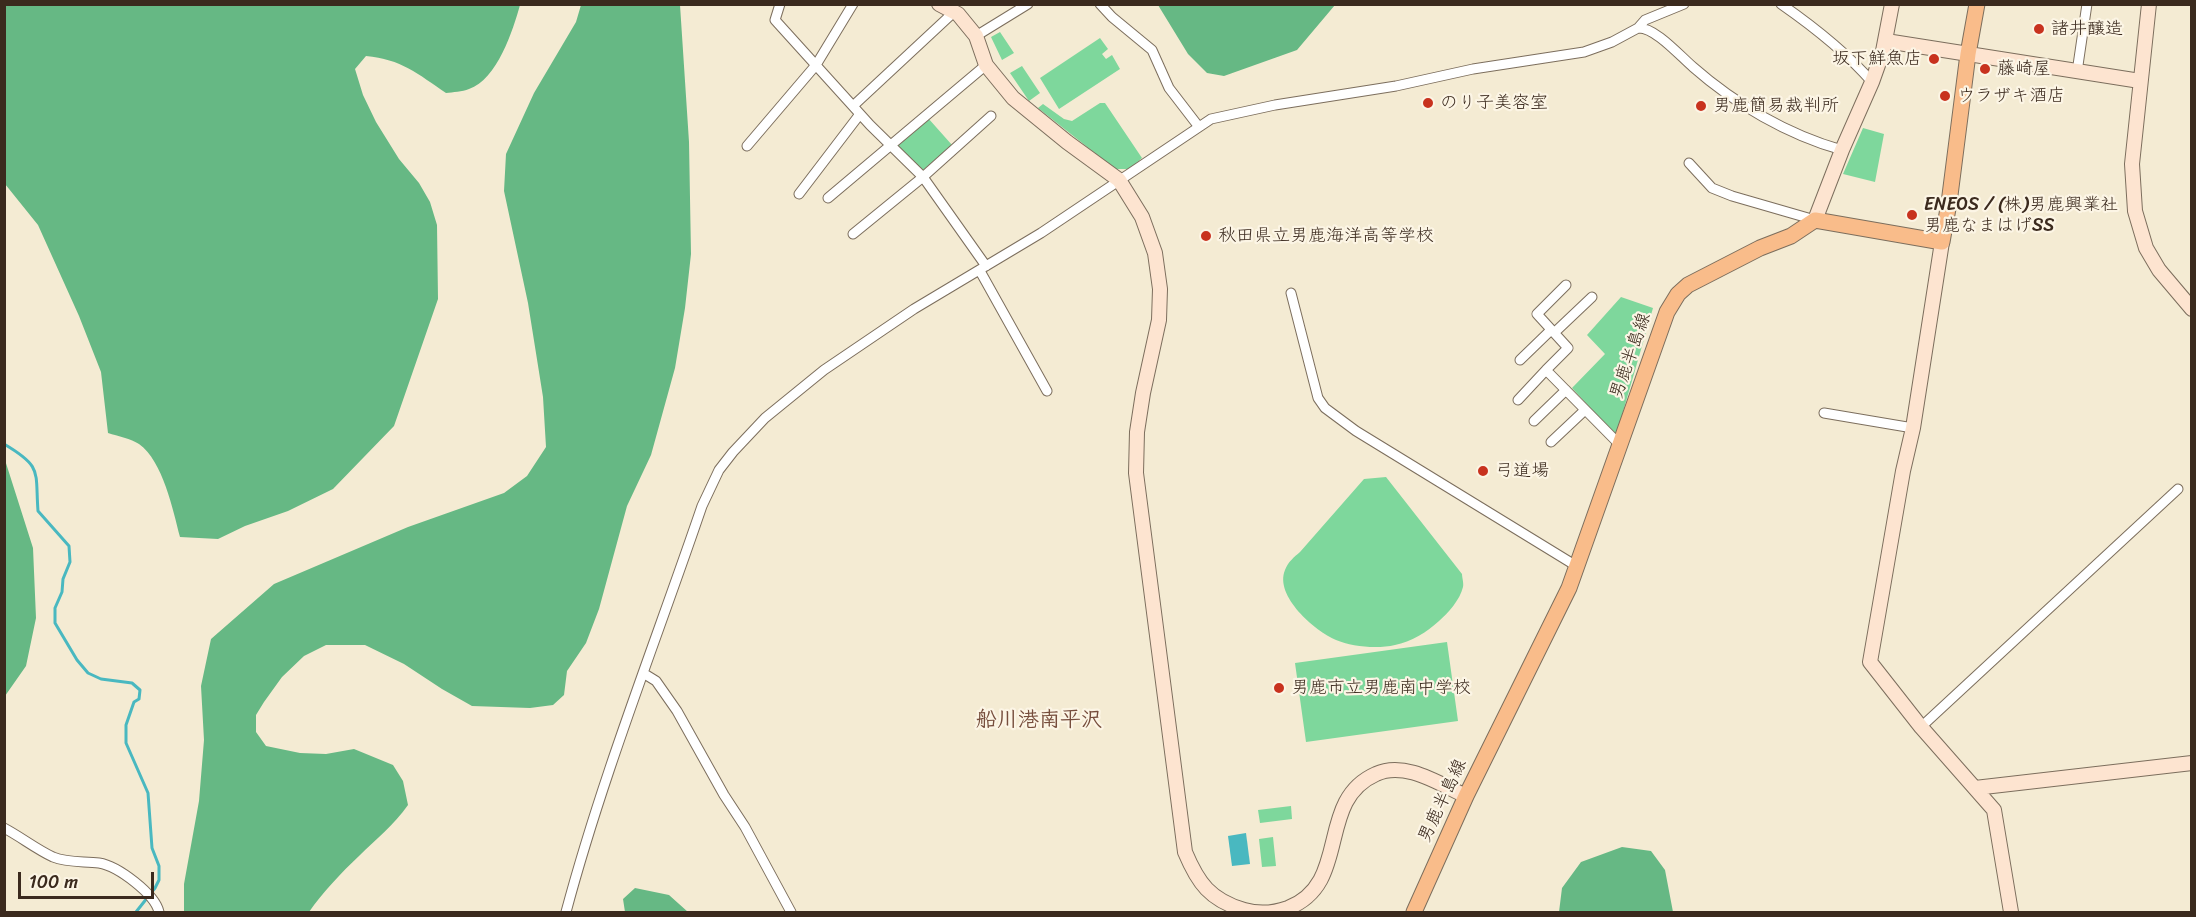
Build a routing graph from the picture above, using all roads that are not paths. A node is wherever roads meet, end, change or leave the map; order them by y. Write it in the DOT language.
graph roads {
  1 [pos="780,4"];
  2 [pos="853,4"];
  3 [pos="939,4"];
  4 [pos="1028,4"];
  5 [pos="1100,4"];
  6 [pos="1684,4"];
  7 [pos="1781,4"];
  8 [pos="1892,4"];
  9 [pos="1977,4"];
  10 [pos="2087,4"];
  11 [pos="2149,4"];
  12 [pos="954,12"];
  13 [pos="1638,28"];
  14 [pos="976,36"];
  15 [pos="1886,40"];
  16 [pos="1968,54"];
  17 [pos="816,65"];
  18 [pos="986,65"];
  19 [pos="2077,72"];
  20 [pos="1872,81"];
  21 [pos="2140,81"];
  22 [pos="853,106"];
  23 [pos="860,114"];
  24 [pos="991,116"];
  25 [pos="1199,127"];
  26 [pos="890,144"];
  27 [pos="747,147"];
  28 [pos="1842,150"];
  29 [pos="1689,163"];
  30 [pos="923,177"];
  31 [pos="1119,180"];
  32 [pos="799,194"];
  33 [pos="828,198"];
  34 [pos="1815,220"];
  35 [pos="853,234"];
  36 [pos="1942,242"];
  37 [pos="983,268"];
  38 [pos="1566,285"];
  39 [pos="1291,293"];
  40 [pos="1592,297"];
  41 [pos="2192,309"];
  42 [pos="1552,331"];
  43 [pos="1520,360"];
  44 [pos="1546,370"];
  45 [pos="1566,390"];
  46 [pos="1047,391"];
  47 [pos="1518,400"];
  48 [pos="1585,410"];
  49 [pos="1824,413"];
  50 [pos="1534,421"];
  51 [pos="1913,428"];
  52 [pos="1551,442"];
  53 [pos="1621,447"];
  54 [pos="2178,489"];
  55 [pos="1578,567"];
  56 [pos="643,673"];
  57 [pos="1921,727"];
  58 [pos="2192,763"];
  59 [pos="1975,788"];
  60 [pos="1466,796"];
  61 [pos="4,828"];
  62 [pos="159,912"];
  63 [pos="566,912"];
  64 [pos="791,912"];
  65 [pos="1414,912"];
  66 [pos="2011,912"];
  1 -- 17 [label="street"];
  2 -- 17 [label="street"];
  3 -- 12 [label="street"];
  4 -- 14 [label="street"];
  5 -- 25 [label="street"];
  6 -- 13 [label="street"];
  7 -- 20 [label="street"];
  8 -- 15 [label="street"];
  9 -- 16 [label="main road"];
  10 -- 19 [label="street"];
  11 -- 21 [label="street"];
  12 -- 14 [label="street"];
  12 -- 22 [label="street"];
  13 -- 25 [label="street"];
  13 -- 28 [label="street"];
  14 -- 18 [label="street"];
  15 -- 16 [label="street"];
  15 -- 20 [label="street"];
  16 -- 19 [label="street"];
  16 -- 36 [label="main road"];
  17 -- 22 [label="street"];
  17 -- 27 [label="street"];
  18 -- 26 [label="street"];
  18 -- 31 [label="street"];
  19 -- 21 [label="street"];
  20 -- 28 [label="street"];
  21 -- 41 [label="street"];
  22 -- 23 [label="street"];
  23 -- 26 [label="street"];
  23 -- 32 [label="street"];
  24 -- 30 [label="street"];
  25 -- 31 [label="street"];
  26 -- 30 [label="street"];
  26 -- 33 [label="street"];
  28 -- 34 [label="street"];
  29 -- 34 [label="street"];
  30 -- 35 [label="street"];
  30 -- 37 [label="street"];
  31 -- 37 [label="street"];
  31 -- 60 [label="street"];
  34 -- 36 [label="main road"];
  34 -- 53 [label="main road, 男鹿半島線"];
  36 -- 51 [label="street"];
  37 -- 46 [label="street"];
  37 -- 56 [label="street"];
  38 -- 42 [label="street"];
  39 -- 55 [label="street"];
  40 -- 42 [label="street"];
  42 -- 43 [label="street"];
  42 -- 44 [label="street"];
  44 -- 45 [label="street"];
  44 -- 47 [label="street"];
  45 -- 48 [label="street"];
  45 -- 50 [label="street"];
  48 -- 52 [label="street"];
  48 -- 53 [label="street"];
  49 -- 51 [label="street"];
  51 -- 57 [label="street"];
  53 -- 55 [label="main road, 男鹿半島線"];
  54 -- 57 [label="street"];
  55 -- 60 [label="main road, 男鹿半島線"];
  56 -- 63 [label="street"];
  56 -- 64 [label="street"];
  57 -- 59 [label="street"];
  58 -- 59 [label="street"];
  59 -- 66 [label="street"];
  60 -- 65 [label="main road, 男鹿半島線"];
  61 -- 62 [label="street"];
}
